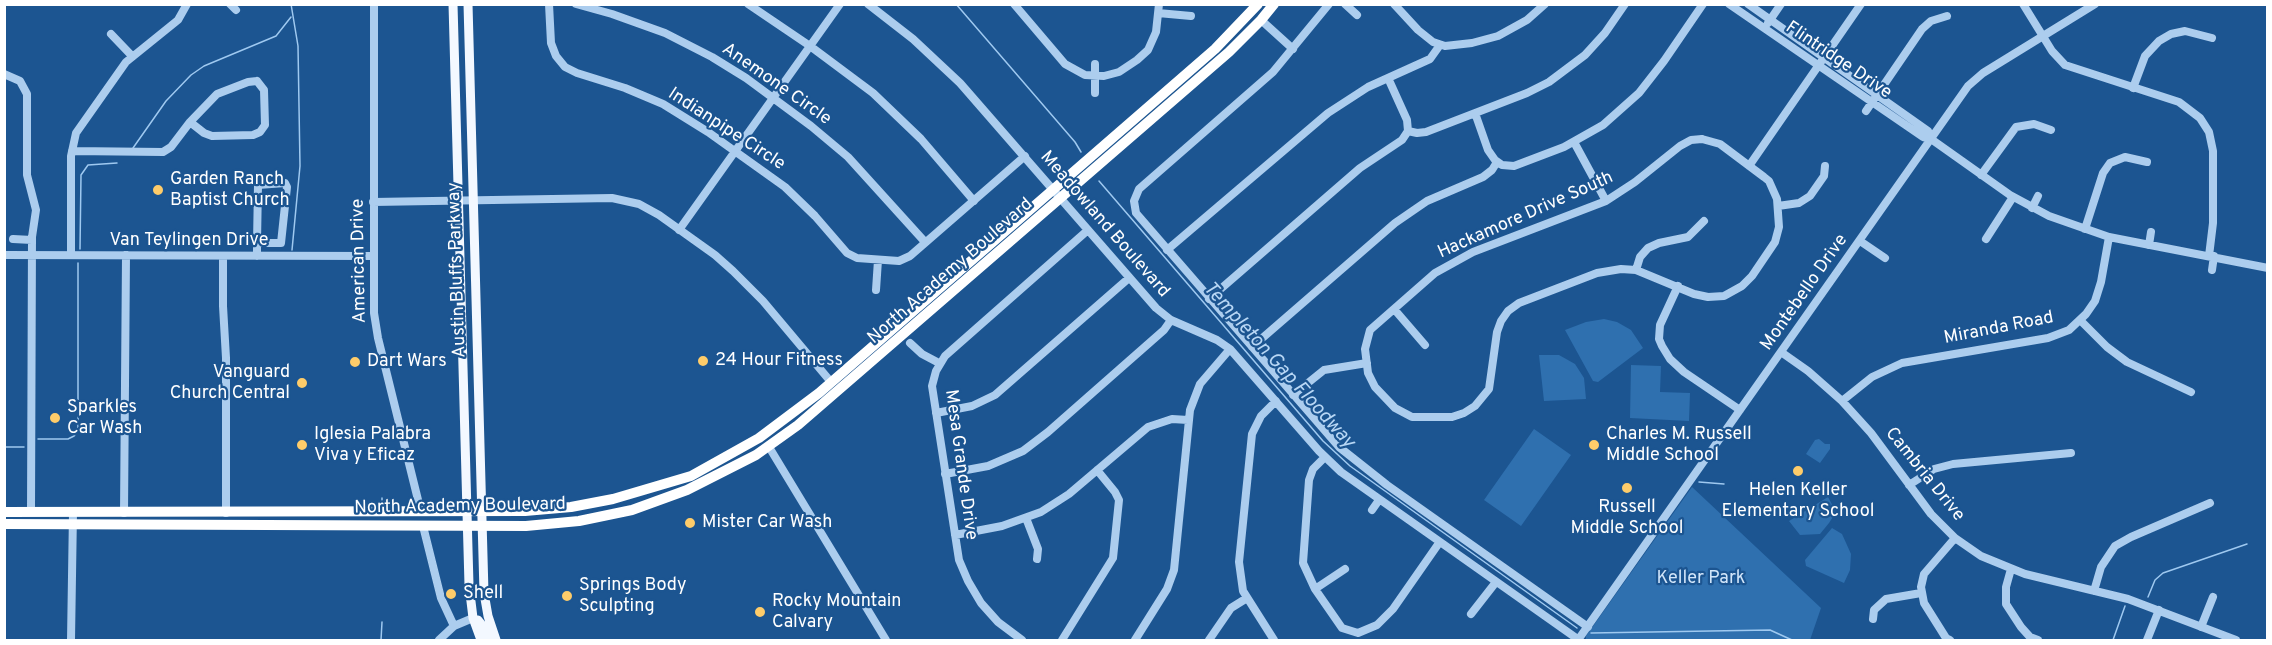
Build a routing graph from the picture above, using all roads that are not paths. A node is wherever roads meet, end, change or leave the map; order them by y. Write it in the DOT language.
graph roads {
  1 [pos="188,4"];
  2 [pos="374,4"];
  3 [pos="453,4"];
  4 [pos="468,4"];
  5 [pos="549,4"];
  6 [pos="576,4"];
  7 [pos="748,4"];
  8 [pos="840,4"];
  9 [pos="868,4"];
  10 [pos="1258,4"];
  11 [pos="1274,4"];
  12 [pos="1329,4"];
  13 [pos="1345,4"];
  14 [pos="1394,4"];
  15 [pos="1545,4"];
  16 [pos="1625,4"];
  17 [pos="1703,4"];
  18 [pos="1730,4"];
  19 [pos="1748,4"];
  20 [pos="1782,4"];
  21 [pos="1861,4"];
  22 [pos="2024,4"];
  23 [pos="2095,4"];
  24 [pos="1015,5"];
  25 [pos="1158,9"];
  26 [pos="1357,15"];
  27 [pos="1191,16"];
  28 [pos="1947,16"];
  29 [pos="1261,20"];
  30 [pos="1770,21"];
  31 [pos="1763,29"];
  32 [pos="111,34"];
  33 [pos="2042,36"];
  34 [pos="2212,38"];
  35 [pos="810,45"];
  36 [pos="1440,45"];
  37 [pos="1293,49"];
  38 [pos="132,56"];
  39 [pos="1824,58"];
  40 [pos="1095,64"];
  41 [pos="1818,66"];
  42 [pos="4,74"];
  43 [pos="1095,76"];
  44 [pos="1388,78"];
  45 [pos="2133,88"];
  46 [pos="1095,93"];
  47 [pos="1876,95"];
  48 [pos="774,98"];
  49 [pos="1871,102"];
  50 [pos="1866,111"];
  51 [pos="2206,112"];
  52 [pos="1475,113"];
  53 [pos="2199,118"];
  54 [pos="190,122"];
  55 [pos="2051,130"];
  56 [pos="1408,131"];
  57 [pos="1931,139"];
  58 [pos="1574,142"];
  59 [pos="736,151"];
  60 [pos="71,153"];
  61 [pos="1024,156"];
  62 [pos="1497,162"];
  63 [pos="2147,162"];
  64 [pos="1749,166"];
  65 [pos="1826,166"];
  66 [pos="1981,175"];
  67 [pos="1054,190"];
  68 [pos="2038,196"];
  69 [pos="2013,197"];
  70 [pos="1061,199"];
  71 [pos="458,200"];
  72 [pos="473,200"];
  73 [pos="974,201"];
  74 [pos="1606,201"];
  75 [pos="373,202"];
  76 [pos="1777,203"];
  77 [pos="2032,208"];
  78 [pos="1704,221"];
  79 [pos="2085,229"];
  80 [pos="679,230"];
  81 [pos="1088,230"];
  82 [pos="2151,232"];
  83 [pos="2109,237"];
  84 [pos="13,239"];
  85 [pos="1986,239"];
  86 [pos="32,240"];
  87 [pos="1860,241"];
  88 [pos="925,242"];
  89 [pos="257,243"];
  90 [pos="2149,245"];
  91 [pos="1167,250"];
  92 [pos="4,255"];
  93 [pos="32,255"];
  94 [pos="71,255"];
  95 [pos="126,255"];
  96 [pos="223,256"];
  97 [pos="257,256"];
  98 [pos="373,256"];
  99 [pos="2211,256"];
  100 [pos="1885,258"];
  101 [pos="878,260"];
  102 [pos="2268,268"];
  103 [pos="1636,270"];
  104 [pos="2212,270"];
  105 [pos="1129,278"];
  106 [pos="1678,286"];
  107 [pos="876,290"];
  108 [pos="1209,299"];
  109 [pos="1394,309"];
  110 [pos="1171,320"];
  111 [pos="2080,320"];
  112 [pos="910,343"];
  113 [pos="1425,345"];
  114 [pos="1252,347"];
  115 [pos="1230,349"];
  116 [pos="1781,352"];
  117 [pos="939,363"];
  118 [pos="1367,363"];
  119 [pos="844,371"];
  120 [pos="831,382"];
  121 [pos="2191,392"];
  122 [pos="1293,395"];
  123 [pos="1842,400"];
  124 [pos="1276,401"];
  125 [pos="1740,410"];
  126 [pos="936,413"];
  127 [pos="1435,417"];
  128 [pos="1188,420"];
  129 [pos="1435,426"];
  130 [pos="759,438"];
  131 [pos="769,447"];
  132 [pos="2071,453"];
  133 [pos="1325,457"];
  134 [pos="1097,470"];
  135 [pos="724,473"];
  136 [pos="945,474"];
  137 [pos="1392,477"];
  138 [pos="1387,484"];
  139 [pos="1909,485"];
  140 [pos="1379,500"];
  141 [pos="2210,503"];
  142 [pos="1372,510"];
  143 [pos="4,512"];
  144 [pos="31,512"];
  145 [pos="72,512"];
  146 [pos="421,512"];
  147 [pos="466,512"];
  148 [pos="482,512"];
  149 [pos="124,513"];
  150 [pos="226,513"];
  151 [pos="1026,518"];
  152 [pos="4,524"];
  153 [pos="72,524"];
  154 [pos="423,526"];
  155 [pos="467,526"];
  156 [pos="482,526"];
  157 [pos="955,535"];
  158 [pos="1955,538"];
  159 [pos="1439,543"];
  160 [pos="1037,559"];
  161 [pos="1345,569"];
  162 [pos="2011,569"];
  163 [pos="1496,582"];
  164 [pos="1315,589"];
  165 [pos="2094,591"];
  166 [pos="1921,593"];
  167 [pos="2213,597"];
  168 [pos="1247,598"];
  169 [pos="2159,610"];
  170 [pos="1472,614"];
  171 [pos="473,618"];
  172 [pos="1873,619"];
  173 [pos="454,626"];
  174 [pos="1588,627"];
  175 [pos="2201,627"];
  176 [pos="2217,637"];
  177 [pos="2030,639"];
  178 [pos="71,640"];
  179 [pos="439,640"];
  180 [pos="481,640"];
  181 [pos="488,640"];
  182 [pos="496,640"];
  183 [pos="885,640"];
  184 [pos="1022,640"];
  185 [pos="1062,640"];
  186 [pos="1135,640"];
  187 [pos="1209,640"];
  188 [pos="1274,640"];
  189 [pos="1578,640"];
  190 [pos="1950,640"];
  191 [pos="2038,640"];
  192 [pos="2147,640"];
  193 [pos="2236,640"];
  1 -- 38 [label="street"];
  2 -- 75 [label="street, American Drive"];
  3 -- 71 [label="main road, Austin Bluffs Parkway"];
  4 -- 72 [label="main road, Austin Bluffs Parkway"];
  5 -- 59 [label="street, Indianpipe Circle"];
  6 -- 48 [label="street, Anemone Circle"];
  7 -- 35 [label="street"];
  8 -- 35 [label="street"];
  9 -- 61 [label="street, Meadowland Boulevard"];
  10 -- 67 [label="highway, North Academy Boulevard"];
  11 -- 29 [label="highway, North Academy Boulevard"];
  12 -- 37 [label="street"];
  13 -- 26 [label="street"];
  14 -- 36 [label="street"];
  15 -- 36 [label="street"];
  16 -- 52 [label="street"];
  17 -- 58 [label="street"];
  18 -- 31 [label="street, Flintridge Drive"];
  19 -- 30 [label="street, Flintridge Drive"];
  20 -- 30 [label="street"];
  21 -- 39 [label="street"];
  22 -- 33 [label="street"];
  23 -- 33 [label="street, Montebello Drive"];
  24 -- 43 [label="street"];
  25 -- 27 [label="street"];
  25 -- 43 [label="street"];
  28 -- 47 [label="street"];
  29 -- 37 [label="street"];
  29 -- 70 [label="highway, North Academy Boulevard"];
  30 -- 31 [label="street"];
  30 -- 39 [label="street, Flintridge Drive"];
  31 -- 41 [label="street, Flintridge Drive"];
  32 -- 38 [label="street"];
  33 -- 45 [label="street"];
  33 -- 57 [label="street, Montebello Drive"];
  34 -- 45 [label="street"];
  35 -- 48 [label="street"];
  35 -- 73 [label="street"];
  36 -- 44 [label="street"];
  37 -- 91 [label="street"];
  38 -- 60 [label="street"];
  39 -- 41 [label="street"];
  39 -- 47 [label="street, Flintridge Drive"];
  40 -- 43 [label="street"];
  41 -- 49 [label="street, Flintridge Drive"];
  41 -- 64 [label="street"];
  42 -- 86 [label="street"];
  43 -- 46 [label="street"];
  44 -- 56 [label="street"];
  44 -- 91 [label="street"];
  45 -- 53 [label="street"];
  47 -- 49 [label="street"];
  47 -- 57 [label="street, Flintridge Drive"];
  48 -- 59 [label="street"];
  48 -- 88 [label="street, Anemone Circle"];
  49 -- 50 [label="street"];
  49 -- 57 [label="street, Flintridge Drive"];
  51 -- 53 [label="street"];
  52 -- 56 [label="street"];
  52 -- 62 [label="street"];
  53 -- 99 [label="street"];
  54 -- 54 [label="street"];
  54 -- 60 [label="street"];
  55 -- 66 [label="street"];
  56 -- 108 [label="street"];
  57 -- 66 [label="street, Flintridge Drive"];
  57 -- 87 [label="street, Montebello Drive"];
  58 -- 62 [label="street"];
  58 -- 74 [label="street"];
  59 -- 80 [label="street"];
  59 -- 101 [label="street, Indianpipe Circle"];
  60 -- 94 [label="street"];
  61 -- 67 [label="street, Meadowland Boulevard"];
  61 -- 73 [label="street, Indianpipe Circle"];
  62 -- 114 [label="street"];
  63 -- 79 [label="street"];
  64 -- 74 [label="street, Hackamore Drive South"];
  64 -- 76 [label="street, Hackamore Drive South"];
  65 -- 76 [label="street"];
  66 -- 69 [label="street, Flintridge Drive"];
  67 -- 70 [label="street, Meadowland Boulevard"];
  67 -- 119 [label="highway, North Academy Boulevard"];
  68 -- 77 [label="street"];
  69 -- 77 [label="street, Flintridge Drive"];
  69 -- 85 [label="street"];
  70 -- 81 [label="street, Meadowland Boulevard"];
  70 -- 131 [label="highway, North Academy Boulevard"];
  71 -- 72 [label="street"];
  71 -- 75 [label="street"];
  71 -- 147 [label="main road, Austin Bluffs Parkway"];
  72 -- 80 [label="street"];
  72 -- 148 [label="main road, Austin Bluffs Parkway"];
  73 -- 88 [label="street, Indianpipe Circle"];
  74 -- 109 [label="street, Hackamore Drive South"];
  75 -- 98 [label="street, American Drive"];
  76 -- 106 [label="street"];
  77 -- 79 [label="street, Flintridge Drive"];
  78 -- 103 [label="street"];
  79 -- 83 [label="street, Flintridge Drive"];
  80 -- 120 [label="street"];
  81 -- 105 [label="street, Meadowland Boulevard"];
  81 -- 117 [label="street"];
  82 -- 90 [label="street"];
  83 -- 90 [label="street, Flintridge Drive"];
  83 -- 111 [label="street, Miranda Road"];
  84 -- 86 [label="street"];
  86 -- 93 [label="street"];
  87 -- 100 [label="street"];
  87 -- 116 [label="street, Montebello Drive"];
  88 -- 101 [label="street, Indianpipe Circle"];
  89 -- 89 [label="street"];
  89 -- 97 [label="street"];
  90 -- 99 [label="street, Flintridge Drive"];
  91 -- 108 [label="street"];
  92 -- 93 [label="street, Van Teylingen Drive"];
  93 -- 94 [label="street, Van Teylingen Drive"];
  93 -- 144 [label="street"];
  94 -- 95 [label="street, Van Teylingen Drive"];
  95 -- 96 [label="street, Van Teylingen Drive"];
  95 -- 149 [label="street"];
  96 -- 97 [label="street, Van Teylingen Drive"];
  96 -- 150 [label="street"];
  97 -- 98 [label="street, Van Teylingen Drive"];
  98 -- 146 [label="street, American Drive"];
  99 -- 102 [label="street, Flintridge Drive"];
  99 -- 104 [label="street"];
  101 -- 107 [label="street"];
  103 -- 106 [label="street"];
  103 -- 127 [label="street"];
  105 -- 110 [label="street, Meadowland Boulevard"];
  105 -- 126 [label="street"];
  106 -- 125 [label="street"];
  108 -- 114 [label="street"];
  109 -- 113 [label="street"];
  109 -- 118 [label="street, Hackamore Drive South"];
  110 -- 115 [label="street, Meadowland Boulevard"];
  110 -- 136 [label="street"];
  111 -- 121 [label="street"];
  111 -- 123 [label="street, Miranda Road"];
  112 -- 117 [label="street"];
  114 -- 122 [label="street"];
  115 -- 124 [label="street, Meadowland Boulevard"];
  115 -- 128 [label="street"];
  116 -- 123 [label="street, Cambria Drive"];
  116 -- 125 [label="street, Montebello Drive"];
  117 -- 126 [label="street, Mesa Grande Drive"];
  118 -- 122 [label="street"];
  118 -- 127 [label="street"];
  119 -- 120 [label="highway, North Academy Boulevard"];
  119 -- 131 [label="highway"];
  120 -- 130 [label="highway, North Academy Boulevard"];
  122 -- 138 [label="street"];
  123 -- 139 [label="street, Cambria Drive"];
  124 -- 133 [label="street, Meadowland Boulevard"];
  124 -- 168 [label="street"];
  125 -- 174 [label="street, Montebello Drive"];
  126 -- 136 [label="street, Mesa Grande Drive"];
  127 -- 129 [label="street"];
  128 -- 134 [label="street"];
  128 -- 186 [label="street"];
  130 -- 135 [label="highway"];
  130 -- 148 [label="highway, North Academy Boulevard"];
  131 -- 135 [label="highway, North Academy Boulevard"];
  131 -- 183 [label="street"];
  132 -- 139 [label="street"];
  133 -- 140 [label="street, Meadowland Boulevard"];
  133 -- 164 [label="street"];
  134 -- 151 [label="street"];
  134 -- 185 [label="street"];
  135 -- 156 [label="highway, North Academy Boulevard"];
  136 -- 157 [label="street, Mesa Grande Drive"];
  137 -- 138 [label="street"];
  138 -- 174 [label="street"];
  139 -- 158 [label="street, Cambria Drive"];
  140 -- 142 [label="street"];
  140 -- 159 [label="street, Meadowland Boulevard"];
  141 -- 165 [label="street"];
  143 -- 144 [label="highway, North Academy Boulevard"];
  144 -- 145 [label="highway, North Academy Boulevard"];
  145 -- 149 [label="highway, North Academy Boulevard"];
  145 -- 153 [label="street"];
  146 -- 147 [label="highway, North Academy Boulevard"];
  146 -- 150 [label="highway, North Academy Boulevard"];
  147 -- 148 [label="highway, North Academy Boulevard"];
  147 -- 155 [label="main road, Austin Bluffs Parkway"];
  148 -- 156 [label="main road, Austin Bluffs Parkway"];
  149 -- 150 [label="highway, North Academy Boulevard"];
  151 -- 157 [label="street"];
  151 -- 160 [label="street"];
  152 -- 153 [label="highway, North Academy Boulevard"];
  153 -- 154 [label="highway, North Academy Boulevard"];
  153 -- 178 [label="street"];
  154 -- 155 [label="highway, North Academy Boulevard"];
  154 -- 173 [label="street"];
  155 -- 156 [label="highway, North Academy Boulevard"];
  155 -- 171 [label="main road, Austin Bluffs Parkway"];
  156 -- 182 [label="main road, Austin Bluffs Parkway"];
  157 -- 184 [label="street, Mesa Grande Drive"];
  158 -- 162 [label="street, Cambria Drive"];
  158 -- 166 [label="street"];
  159 -- 163 [label="street, Meadowland Boulevard"];
  159 -- 164 [label="street"];
  161 -- 164 [label="street"];
  162 -- 165 [label="street, Cambria Drive"];
  162 -- 177 [label="street"];
  163 -- 170 [label="street"];
  163 -- 189 [label="street, Meadowland Boulevard"];
  165 -- 169 [label="street, Cambria Drive"];
  166 -- 172 [label="street"];
  166 -- 190 [label="street"];
  167 -- 175 [label="street"];
  168 -- 187 [label="street"];
  168 -- 188 [label="street"];
  169 -- 175 [label="street, Cambria Drive"];
  169 -- 192 [label="street"];
  171 -- 173 [label="street"];
  171 -- 180 [label="main road, Austin Bluffs Parkway"];
  171 -- 181 [label="main road"];
  173 -- 179 [label="street"];
  174 -- 189 [label="street, Montebello Drive"];
  175 -- 176 [label="street, Cambria Drive"];
  176 -- 193 [label="street, Cambria Drive"];
  177 -- 191 [label="street"];
}
